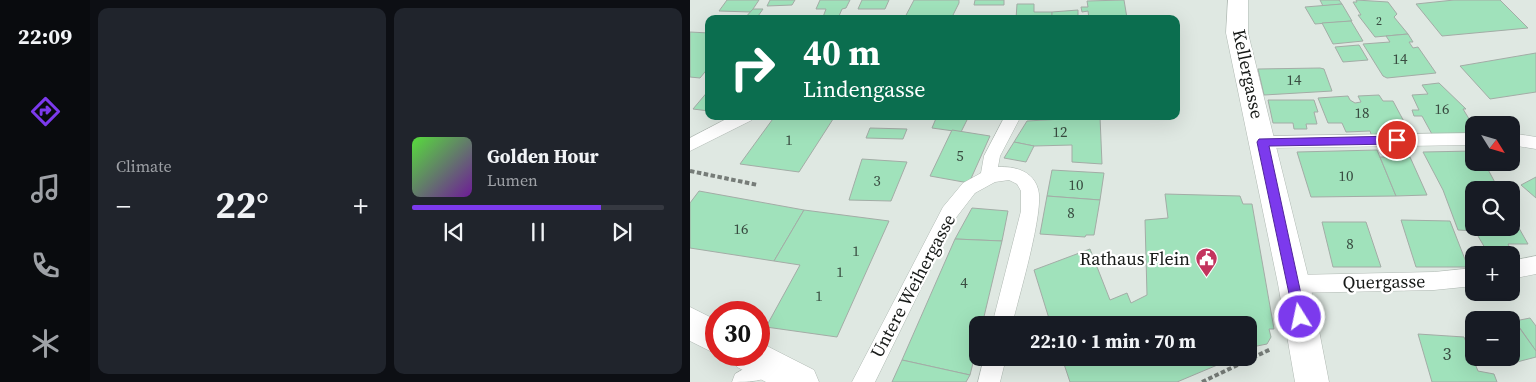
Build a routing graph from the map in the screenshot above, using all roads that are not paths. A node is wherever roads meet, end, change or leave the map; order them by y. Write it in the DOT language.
graph roads {
  1 [pos="1238,0"];
  2 [pos="738,120"];
  3 [pos="1011,120"];
  4 [pos="1465,138"];
  5 [pos="1520,140"];
  6 [pos="1263,142"];
  7 [pos="1536,143"];
  8 [pos="690,145"];
  9 [pos="992,175"];
  10 [pos="1536,265"];
  11 [pos="1520,268"];
  12 [pos="1465,278"];
  13 [pos="1294,284"];
  14 [pos="1004,316"];
  15 [pos="690,323"];
  16 [pos="705,332"];
  17 [pos="992,366"];
  18 [pos="754,367"];
  19 [pos="802,382"];
  20 [pos="863,382"];
  21 [pos="988,382"];
  22 [pos="1312,382"];
  1 -- 6 [label="street, Kellergasse"];
  2 -- 8 [label="lane"];
  3 -- 9 [label="lane"];
  4 -- 6 [label="lane"];
  5 -- 7 [label="lane"];
  6 -- 13 [label="street, Kellergasse"];
  9 -- 14 [label="lane"];
  9 -- 20 [label="lane, Untere Weihergasse"];
  10 -- 11 [label="lane"];
  12 -- 13 [label="lane, Quergasse"];
  13 -- 22 [label="street, Kellergasse"];
  15 -- 16 [label="street"];
  17 -- 21 [label="lane"];
  18 -- 19 [label="street"];
}
